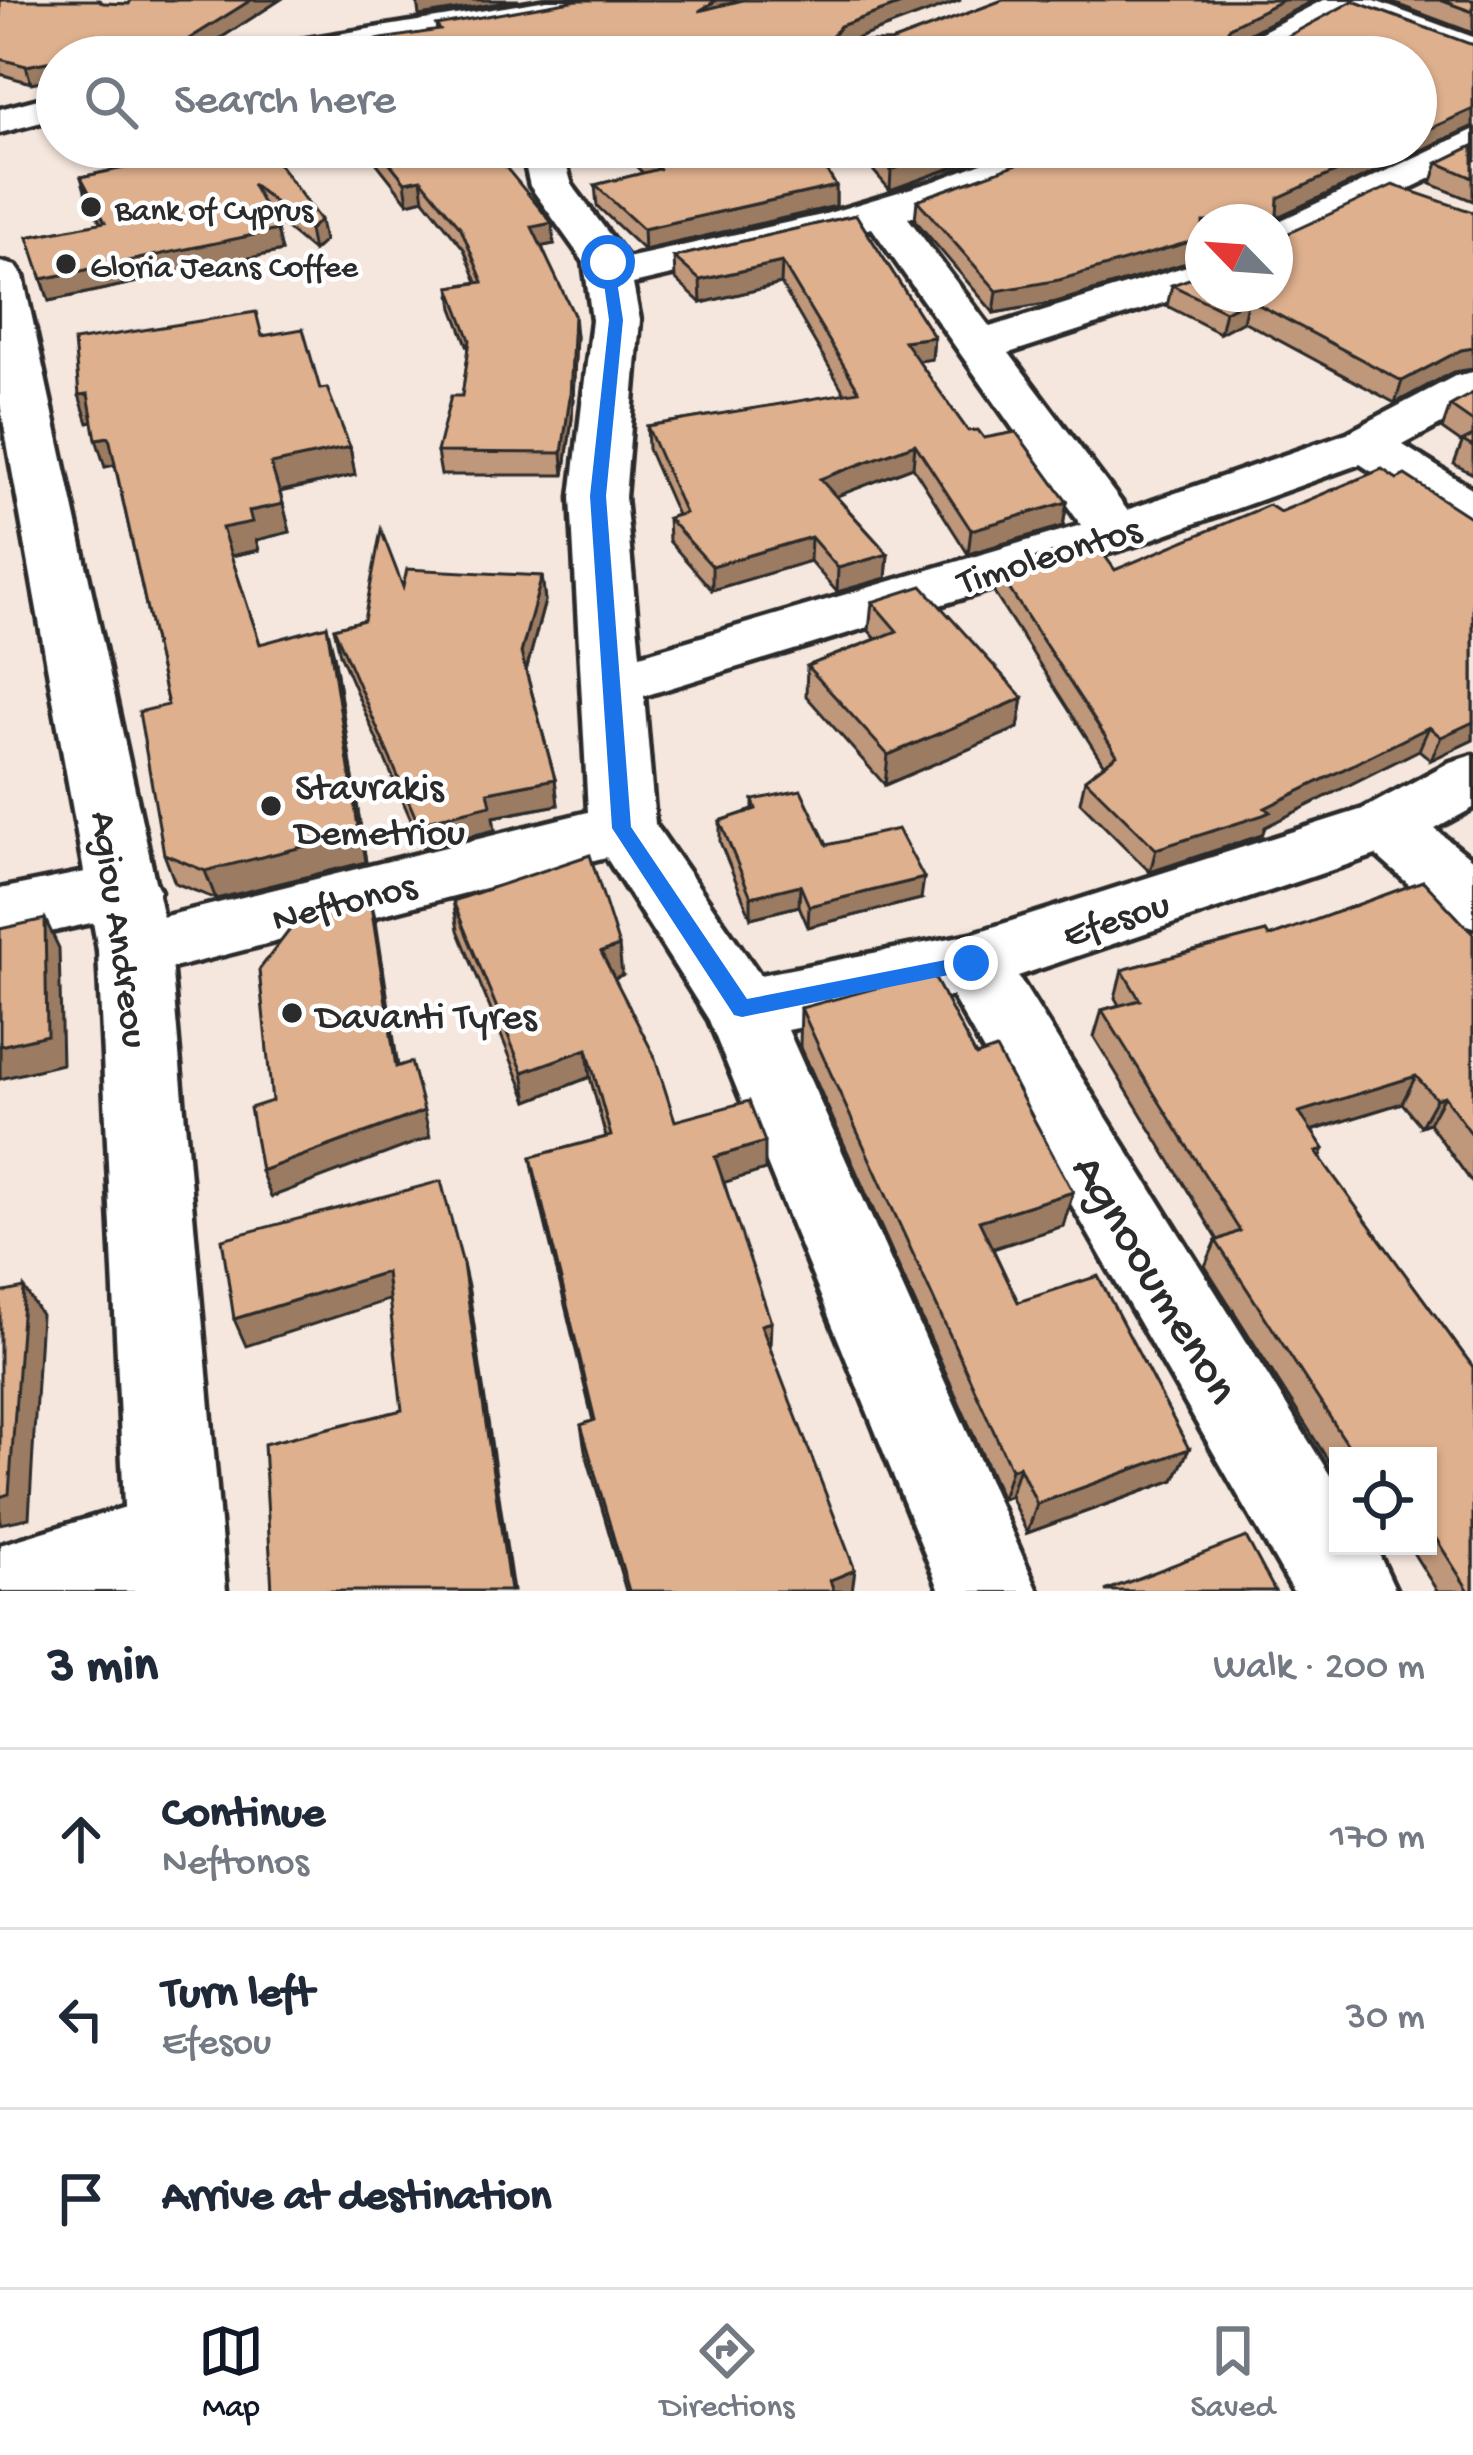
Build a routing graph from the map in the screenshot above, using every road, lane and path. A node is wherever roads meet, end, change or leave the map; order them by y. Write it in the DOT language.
graph roads {
  1 [pos="611,0"];
  2 [pos="1343,1"];
  3 [pos="319,36"];
  4 [pos="1280,36"];
  5 [pos="1436,36"];
  6 [pos="1437,36"];
  7 [pos="1473,50"];
  8 [pos="36,112"];
  9 [pos="0,121"];
  10 [pos="1473,142"];
  11 [pos="1437,159"];
  12 [pos="546,168"];
  13 [pos="1000,168"];
  14 [pos="1419,168"];
  15 [pos="1383,185"];
  16 [pos="1437,206"];
  17 [pos="881,211"];
  18 [pos="1293,231"];
  19 [pos="609,275"];
  20 [pos="0,276"];
  21 [pos="1185,281"];
  22 [pos="981,346"];
  23 [pos="1473,387"];
  24 [pos="1365,444"];
  25 [pos="1473,513"];
  26 [pos="1114,533"];
  27 [pos="611,685"];
  28 [pos="1473,778"];
  29 [pos="1388,826"];
  30 [pos="622,828"];
  31 [pos="1473,900"];
  32 [pos="0,916"];
  33 [pos="129,921"];
  34 [pos="971,963"];
  35 [pos="742,1009"];
  36 [pos="175,1566"];
  37 [pos="5,1591"];
  38 [pos="988,1591"];
  39 [pos="1347,1591"];
  1 -- 3 [label="street"];
  2 -- 4 [label="street"];
  2 -- 5 [label="street"];
  6 -- 7 [label="street"];
  8 -- 9 [label="street"];
  10 -- 11 [label="street"];
  12 -- 19 [label="street"];
  13 -- 17 [label="street"];
  14 -- 15 [label="street"];
  15 -- 16 [label="street"];
  15 -- 18 [label="street"];
  17 -- 19 [label="street"];
  17 -- 22 [label="street"];
  19 -- 27 [label="street"];
  20 -- 33 [label="street, Agiou Andreou"];
  21 -- 22 [label="street"];
  22 -- 26 [label="street"];
  23 -- 24 [label="street, Timoleontos"];
  24 -- 25 [label="street"];
  24 -- 26 [label="street, Timoleontos"];
  26 -- 27 [label="street, Timoleontos"];
  27 -- 30 [label="street"];
  28 -- 29 [label="street, Efesou"];
  29 -- 31 [label="street"];
  29 -- 34 [label="street, Efesou"];
  30 -- 33 [label="street, Neftonos"];
  30 -- 35 [label="street"];
  32 -- 33 [label="street, Neftonos"];
  33 -- 36 [label="street, Agiou Andreou"];
  34 -- 35 [label="street, Efesou"];
  34 -- 39 [label="street, Agnooumenon"];
  35 -- 38 [label="street"];
  36 -- 37 [label="street"];
}
